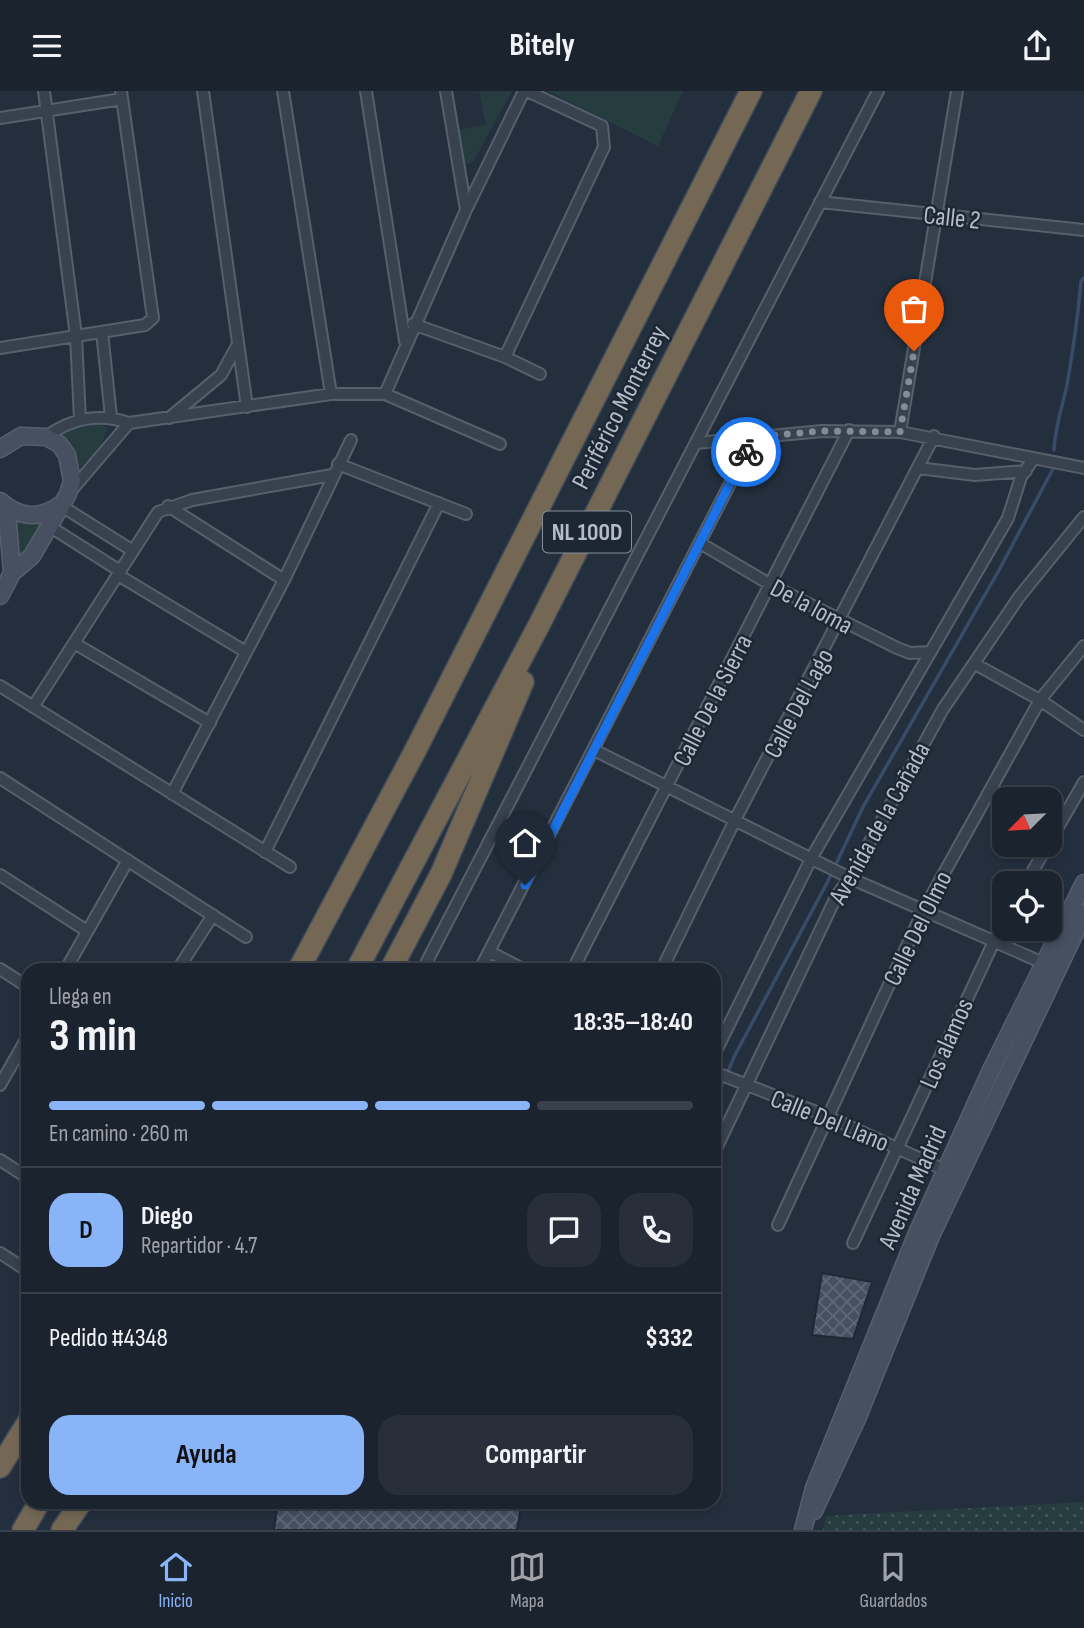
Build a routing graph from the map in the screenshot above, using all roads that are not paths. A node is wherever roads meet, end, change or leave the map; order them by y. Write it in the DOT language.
graph roads {
  1 [pos="44,91"];
  2 [pos="203,91"];
  3 [pos="283,91"];
  4 [pos="366,91"];
  5 [pos="446,91"];
  6 [pos="526,91"];
  7 [pos="751,91"];
  8 [pos="811,91"];
  9 [pos="878,91"];
  10 [pos="957,91"];
  11 [pos="121,95"];
  12 [pos="46,110"];
  13 [pos="0,118"];
  14 [pos="820,202"];
  15 [pos="466,210"];
  16 [pos="938,216"];
  17 [pos="1084,230"];
  18 [pos="413,324"];
  19 [pos="102,333"];
  20 [pos="76,336"];
  21 [pos="405,343"];
  22 [pos="239,344"];
  23 [pos="0,348"];
  24 [pos="505,357"];
  25 [pos="541,374"];
  26 [pos="331,394"];
  27 [pos="384,394"];
  28 [pos="247,407"];
  29 [pos="111,417"];
  30 [pos="80,420"];
  31 [pos="167,420"];
  32 [pos="129,423"];
  33 [pos="849,430"];
  34 [pos="900,432"];
  35 [pos="21,436"];
  36 [pos="933,436"];
  37 [pos="0,437"];
  38 [pos="46,437"];
  39 [pos="754,437"];
  40 [pos="351,440"];
  41 [pos="696,443"];
  42 [pos="500,444"];
  43 [pos="0,449"];
  44 [pos="1034,458"];
  45 [pos="338,464"];
  46 [pos="918,468"];
  47 [pos="1084,468"];
  48 [pos="1026,471"];
  49 [pos="332,475"];
  50 [pos="64,499"];
  51 [pos="0,501"];
  52 [pos="439,503"];
  53 [pos="168,506"];
  54 [pos="466,514"];
  55 [pos="1084,517"];
  56 [pos="49,526"];
  57 [pos="700,543"];
  58 [pos="133,551"];
  59 [pos="12,573"];
  60 [pos="119,573"];
  61 [pos="284,580"];
  62 [pos="771,585"];
  63 [pos="0,596"];
  64 [pos="841,621"];
  65 [pos="539,625"];
  66 [pos="74,643"];
  67 [pos="1084,646"];
  68 [pos="246,652"];
  69 [pos="930,652"];
  70 [pos="975,664"];
  71 [pos="0,686"];
  72 [pos="1040,700"];
  73 [pos="33,707"];
  74 [pos="210,723"];
  75 [pos="1084,730"];
  76 [pos="594,750"];
  77 [pos="0,778"];
  78 [pos="1084,782"];
  79 [pos="668,785"];
  80 [pos="172,794"];
  81 [pos="736,818"];
  82 [pos="1062,820"];
  83 [pos="265,852"];
  84 [pos="815,859"];
  85 [pos="128,860"];
  86 [pos="290,867"];
  87 [pos="0,876"];
  88 [pos="846,876"];
  89 [pos="1084,883"];
  90 [pos="923,911"];
  91 [pos="1084,914"];
  92 [pos="213,915"];
  93 [pos="87,931"];
  94 [pos="246,937"];
  95 [pos="992,940"];
  96 [pos="993,941"];
  97 [pos="995,941"];
  98 [pos="490,952"];
  99 [pos="69,963"];
  100 [pos="182,963"];
  101 [pos="302,963"];
  102 [pos="360,963"];
  103 [pos="394,963"];
  104 [pos="426,963"];
  105 [pos="484,963"];
  106 [pos="511,963"];
  107 [pos="576,963"];
  108 [pos="665,963"];
  109 [pos="1049,966"];
  110 [pos="0,969"];
  111 [pos="21,982"];
  112 [pos="721,1041"];
  113 [pos="21,1046"];
  114 [pos="4,1069"];
  115 [pos="721,1075"];
  116 [pos="0,1086"];
  117 [pos="748,1086"];
  118 [pos="829,1117"];
  119 [pos="721,1139"];
  120 [pos="899,1147"];
  121 [pos="0,1160"];
  122 [pos="945,1170"];
  123 [pos="21,1174"];
  124 [pos="778,1226"];
  125 [pos="853,1243"];
  126 [pos="0,1254"];
  127 [pos="21,1267"];
  128 [pos="21,1433"];
  129 [pos="0,1467"];
  130 [pos="35,1509"];
  131 [pos="76,1509"];
  132 [pos="804,1525"];
  133 [pos="23,1530"];
  134 [pos="62,1530"];
  1 -- 12 [label="street"];
  2 -- 22 [label="street"];
  3 -- 26 [label="street"];
  4 -- 21 [label="street"];
  5 -- 15 [label="street"];
  6 -- 15 [label="street"];
  6 -- 24 [label="street"];
  7 -- 101 [label="highway, Periférico Monterrey / NL 100D"];
  8 -- 65 [label="highway, Periférico Monterrey / NL 100D"];
  9 -- 14 [label="street"];
  10 -- 16 [label="street"];
  11 -- 12 [label="street"];
  11 -- 19 [label="street"];
  12 -- 13 [label="street"];
  12 -- 20 [label="street"];
  14 -- 16 [label="street, Calle 2"];
  14 -- 41 [label="street"];
  15 -- 18 [label="street"];
  16 -- 17 [label="street, Calle 2"];
  16 -- 34 [label="street"];
  18 -- 21 [label="street"];
  18 -- 24 [label="street"];
  19 -- 20 [label="street"];
  19 -- 29 [label="street"];
  20 -- 23 [label="street"];
  20 -- 30 [label="street"];
  21 -- 27 [label="street"];
  22 -- 28 [label="street"];
  22 -- 31 [label="street"];
  24 -- 25 [label="street"];
  26 -- 27 [label="street"];
  26 -- 28 [label="street"];
  27 -- 42 [label="street"];
  28 -- 31 [label="street"];
  29 -- 30 [label="street"];
  29 -- 32 [label="street"];
  30 -- 38 [label="street"];
  31 -- 32 [label="street"];
  32 -- 50 [label="street"];
  33 -- 34 [label="street"];
  33 -- 39 [label="street"];
  33 -- 62 [label="street, Calle De la Sierra"];
  34 -- 36 [label="street"];
  35 -- 37 [label="street"];
  35 -- 38 [label="street"];
  35 -- 43 [label="street"];
  36 -- 44 [label="street"];
  36 -- 46 [label="street, Calle Del Lago"];
  38 -- 50 [label="street"];
  39 -- 41 [label="street"];
  39 -- 57 [label="street"];
  40 -- 45 [label="street"];
  41 -- 104 [label="street"];
  44 -- 47 [label="street"];
  44 -- 48 [label="street, Avenida de la Cañada"];
  45 -- 49 [label="street"];
  45 -- 52 [label="street"];
  46 -- 48 [label="street"];
  46 -- 64 [label="street, Calle Del Lago"];
  48 -- 69 [label="street, Avenida de la Cañada"];
  49 -- 53 [label="street"];
  49 -- 61 [label="street"];
  50 -- 51 [label="street"];
  50 -- 56 [label="street"];
  50 -- 58 [label="street"];
  51 -- 59 [label="street"];
  52 -- 54 [label="street"];
  52 -- 83 [label="street"];
  53 -- 58 [label="street"];
  53 -- 61 [label="street"];
  55 -- 70 [label="street, Avenida de la Cañada"];
  56 -- 59 [label="street"];
  56 -- 60 [label="street"];
  57 -- 62 [label="street, De la loma"];
  57 -- 76 [label="street"];
  58 -- 60 [label="street"];
  59 -- 63 [label="street"];
  60 -- 66 [label="street"];
  60 -- 68 [label="street"];
  61 -- 68 [label="street"];
  62 -- 64 [label="street, De la loma"];
  62 -- 79 [label="street, Calle De la Sierra"];
  64 -- 69 [label="street, De la loma"];
  64 -- 81 [label="street, Calle Del Lago"];
  65 -- 102 [label="highway, Periférico Monterrey / NL 100D"];
  65 -- 103 [label="highway"];
  66 -- 73 [label="street"];
  66 -- 74 [label="street"];
  67 -- 72 [label="street, Calle Del Olmo"];
  68 -- 74 [label="street"];
  69 -- 84 [label="street, Avenida de la Cañada"];
  70 -- 72 [label="street"];
  70 -- 88 [label="street, Avenida de la Cañada"];
  71 -- 73 [label="street"];
  72 -- 75 [label="street"];
  72 -- 90 [label="street, Calle Del Olmo"];
  73 -- 80 [label="street"];
  74 -- 80 [label="street"];
  76 -- 79 [label="street"];
  76 -- 98 [label="street"];
  77 -- 85 [label="street"];
  78 -- 82 [label="street"];
  79 -- 81 [label="street"];
  79 -- 107 [label="street, Calle De la Sierra"];
  80 -- 83 [label="street"];
  81 -- 84 [label="street"];
  81 -- 108 [label="street, Calle Del Lago"];
  83 -- 86 [label="street"];
  84 -- 88 [label="street"];
  84 -- 112 [label="street, Avenida de la Cañada"];
  85 -- 92 [label="street"];
  85 -- 93 [label="street"];
  87 -- 93 [label="street"];
  88 -- 90 [label="street"];
  88 -- 117 [label="street, Avenida de la Cañada"];
  89 -- 109 [label="street, Avenida Madrid"];
  90 -- 95 [label="street"];
  90 -- 118 [label="street, Calle Del Olmo"];
  91 -- 109 [label="street, Avenida Madrid"];
  92 -- 94 [label="street"];
  92 -- 100 [label="street"];
  93 -- 99 [label="street"];
  96 -- 120 [label="street, Los alamos"];
  97 -- 109 [label="street"];
  98 -- 105 [label="street"];
  98 -- 106 [label="street"];
  109 -- 122 [label="street, Avenida Madrid"];
  109 -- 132 [label="street, Avenida Madrid"];
  110 -- 111 [label="street"];
  113 -- 114 [label="street"];
  114 -- 116 [label="street"];
  115 -- 117 [label="street, Calle Del Llano"];
  117 -- 118 [label="street, Calle Del Llano"];
  117 -- 119 [label="street, Avenida de la Cañada"];
  118 -- 120 [label="street, Calle Del Llano"];
  118 -- 124 [label="street, Calle Del Olmo"];
  120 -- 122 [label="street, Calle Del Llano"];
  120 -- 125 [label="street, Los alamos"];
  121 -- 123 [label="street"];
  122 -- 132 [label="street, Avenida Madrid"];
  126 -- 127 [label="street"];
  128 -- 129 [label="highway"];
  130 -- 133 [label="highway"];
  131 -- 134 [label="highway"];
}
